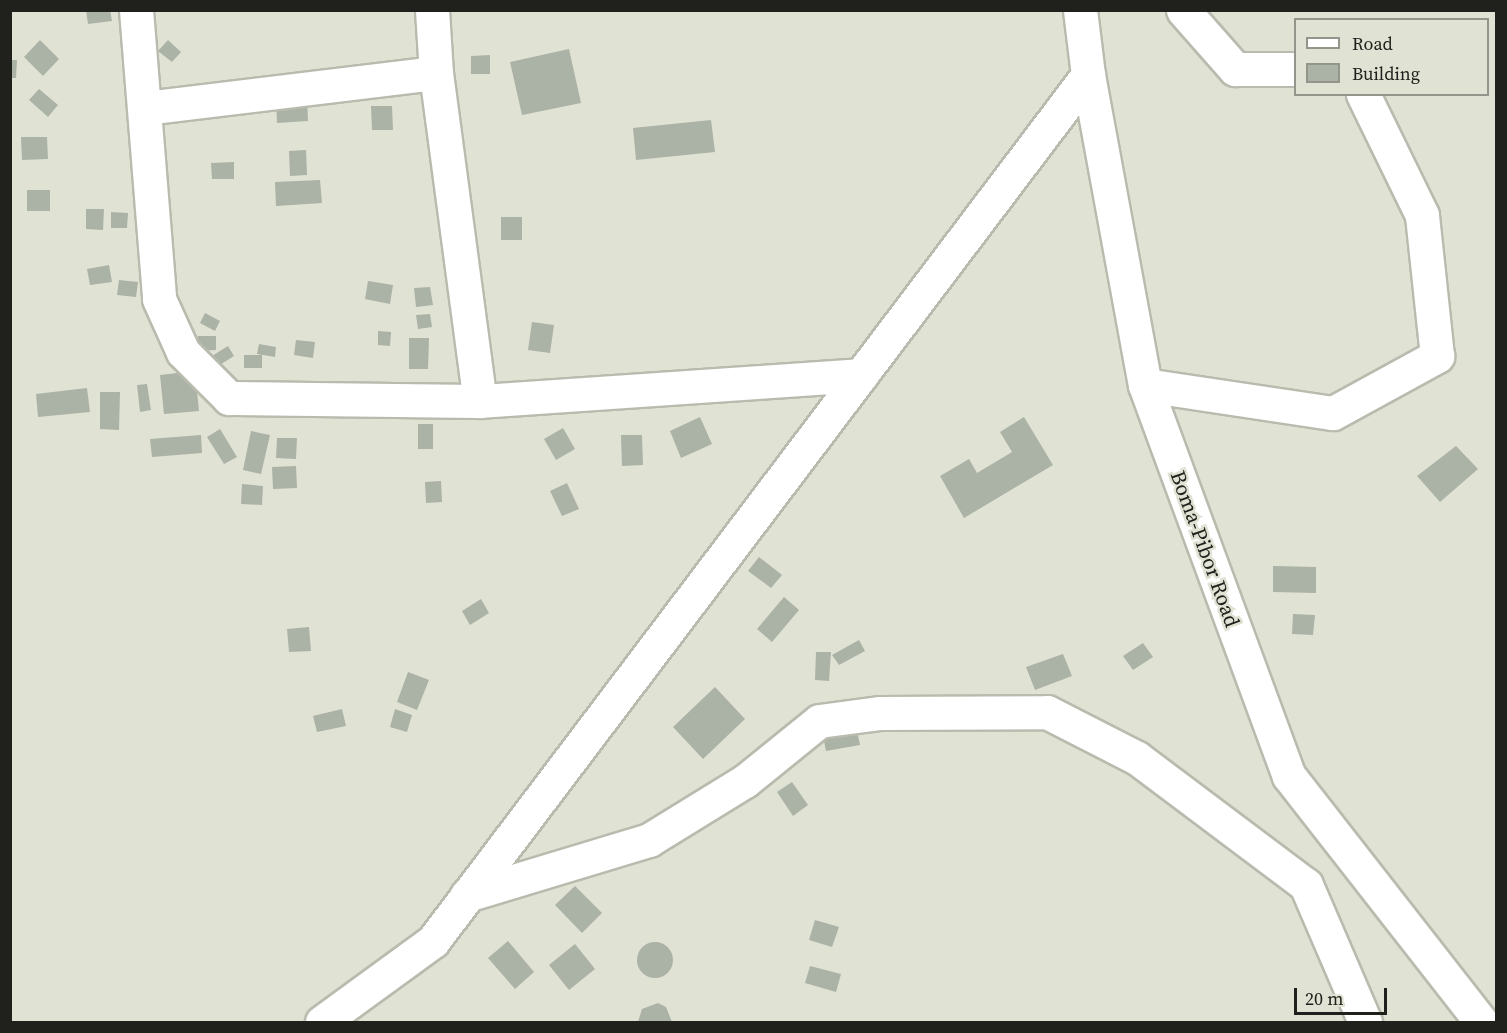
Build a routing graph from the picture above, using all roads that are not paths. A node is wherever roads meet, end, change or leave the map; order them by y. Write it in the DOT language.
graph roads {
  1 [pos="136,10"];
  2 [pos="432,10"];
  3 [pos="1080,10"];
  4 [pos="1183,10"];
  5 [pos="1294,69"];
  6 [pos="436,73"];
  7 [pos="1088,75"];
  8 [pos="1364,96"];
  9 [pos="146,108"];
  10 [pos="861,375"];
  11 [pos="1145,385"];
  12 [pos="480,401"];
  13 [pos="467,895"];
  14 [pos="322,1023"];
  15 [pos="1365,1023"];
  16 [pos="1481,1023"];
  1 -- 9 [label="street"];
  2 -- 6 [label="street"];
  3 -- 7 [label="street, Boma-Pibor Road"];
  4 -- 5 [label="street"];
  6 -- 9 [label="street"];
  6 -- 12 [label="street"];
  7 -- 10 [label="street"];
  7 -- 11 [label="street, Boma-Pibor Road"];
  8 -- 11 [label="street"];
  9 -- 12 [label="street"];
  10 -- 12 [label="street"];
  10 -- 13 [label="street"];
  11 -- 16 [label="street, Boma-Pibor Road"];
  13 -- 14 [label="street"];
  13 -- 15 [label="street"];
}
